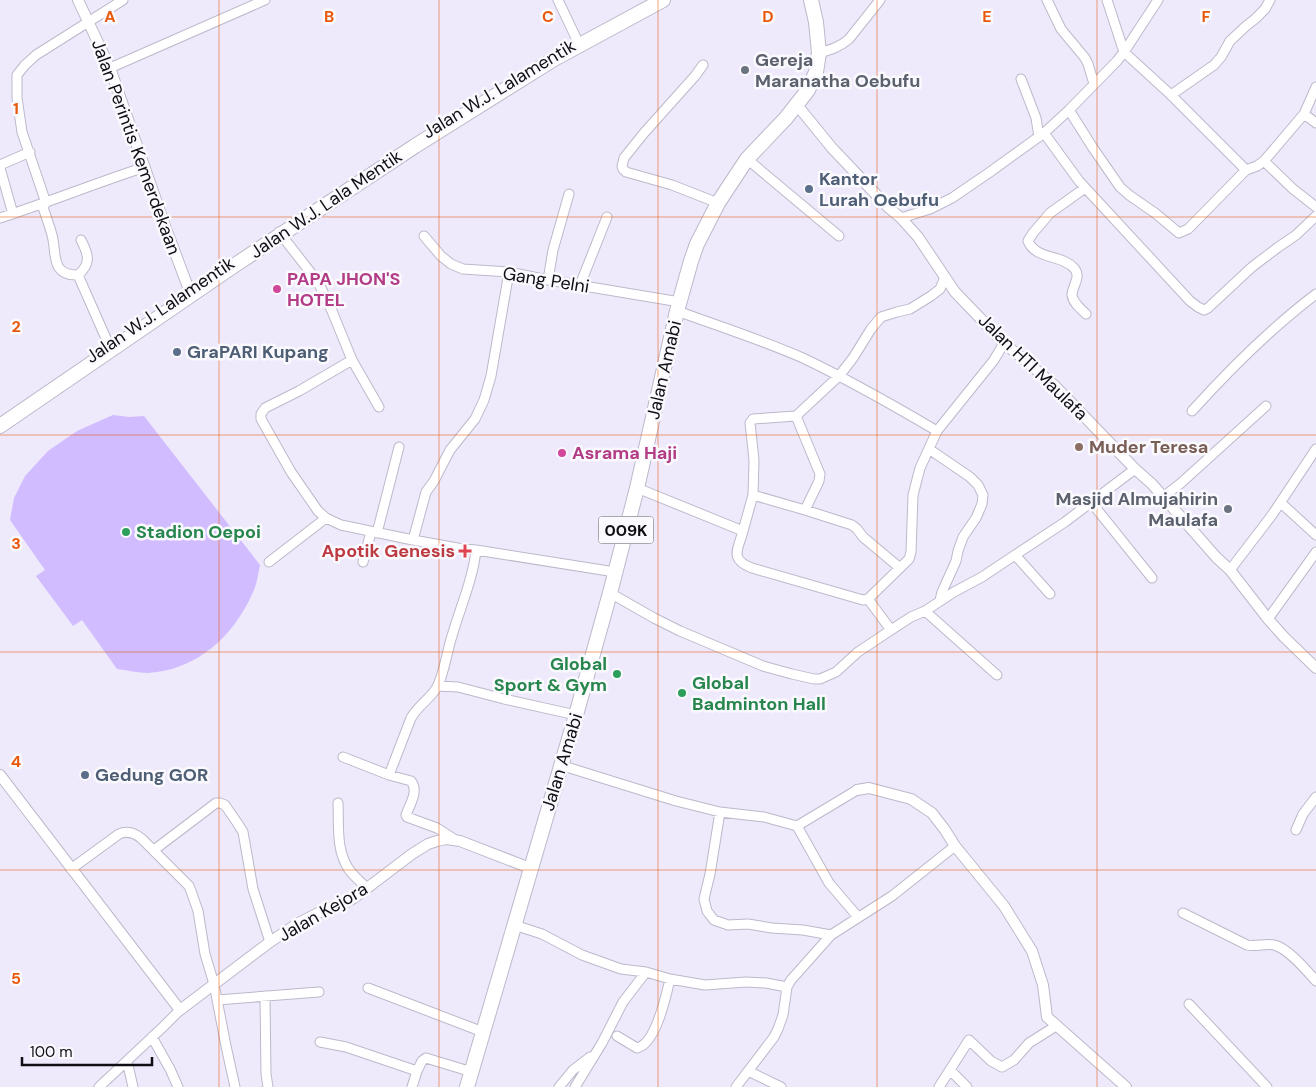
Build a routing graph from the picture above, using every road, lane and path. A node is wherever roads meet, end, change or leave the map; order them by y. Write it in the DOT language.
graph roads {
  1 [pos="78,0"];
  2 [pos="123,0"];
  3 [pos="265,0"];
  4 [pos="558,0"];
  5 [pos="654,0"];
  6 [pos="664,0"];
  7 [pos="811,0"];
  8 [pos="880,0"];
  9 [pos="1047,0"];
  10 [pos="1107,0"];
  11 [pos="1158,0"];
  12 [pos="1270,0"];
  13 [pos="89,22"];
  14 [pos="578,42"];
  15 [pos="1124,52"];
  16 [pos="819,53"];
  17 [pos="703,65"];
  18 [pos="110,68"];
  19 [pos="1021,79"];
  20 [pos="1094,84"];
  21 [pos="1316,87"];
  22 [pos="1171,95"];
  23 [pos="797,105"];
  24 [pos="1070,110"];
  25 [pos="1304,114"];
  26 [pos="1316,123"];
  27 [pos="1042,135"];
  28 [pos="30,152"];
  29 [pos="747,159"];
  30 [pos="1264,161"];
  31 [pos="0,166"];
  32 [pos="145,167"];
  33 [pos="1246,170"];
  34 [pos="1085,188"];
  35 [pos="569,194"];
  36 [pos="718,203"];
  37 [pos="44,204"];
  38 [pos="1316,207"];
  39 [pos="13,214"];
  40 [pos="1316,216"];
  41 [pos="607,217"];
  42 [pos="0,218"];
  43 [pos="901,218"];
  44 [pos="279,232"];
  45 [pos="424,236"];
  46 [pos="839,236"];
  47 [pos="81,240"];
  48 [pos="509,272"];
  49 [pos="78,275"];
  50 [pos="945,276"];
  51 [pos="548,280"];
  52 [pos="580,285"];
  53 [pos="195,289"];
  54 [pos="1316,294"];
  55 [pos="679,307"];
  56 [pos="1086,314"];
  57 [pos="1004,343"];
  58 [pos="110,347"];
  59 [pos="352,360"];
  60 [pos="839,376"];
  61 [pos="1266,406"];
  62 [pos="379,407"];
  63 [pos="1192,411"];
  64 [pos="796,416"];
  65 [pos="0,418"];
  66 [pos="0,426"];
  67 [pos="938,431"];
  68 [pos="399,447"];
  69 [pos="928,449"];
  70 [pos="1316,449"];
  71 [pos="1136,469"];
  72 [pos="637,488"];
  73 [pos="753,495"];
  74 [pos="1163,497"];
  75 [pos="1091,502"];
  76 [pos="1281,503"];
  77 [pos="805,510"];
  78 [pos="326,518"];
  79 [pos="743,531"];
  80 [pos="374,532"];
  81 [pos="1316,535"];
  82 [pos="413,540"];
  83 [pos="476,550"];
  84 [pos="1316,552"];
  85 [pos="1015,556"];
  86 [pos="269,562"];
  87 [pos="363,562"];
  88 [pos="900,568"];
  89 [pos="1230,570"];
  90 [pos="615,572"];
  91 [pos="1152,578"];
  92 [pos="610,593"];
  93 [pos="1050,594"];
  94 [pos="868,599"];
  95 [pos="940,600"];
  96 [pos="925,611"];
  97 [pos="1268,619"];
  98 [pos="891,630"];
  99 [pos="1316,667"];
  100 [pos="997,675"];
  101 [pos="438,686"];
  102 [pos="576,715"];
  103 [pos="343,757"];
  104 [pos="560,765"];
  105 [pos="0,774"];
  106 [pos="389,775"];
  107 [pos="857,790"];
  108 [pos="1316,797"];
  109 [pos="338,803"];
  110 [pos="720,812"];
  111 [pos="797,826"];
  112 [pos="1296,830"];
  113 [pos="454,839"];
  114 [pos="955,846"];
  115 [pos="154,850"];
  116 [pos="530,868"];
  117 [pos="71,869"];
  118 [pos="367,888"];
  119 [pos="1183,913"];
  120 [pos="858,917"];
  121 [pos="514,925"];
  122 [pos="831,936"];
  123 [pos="270,942"];
  124 [pos="646,972"];
  125 [pos="670,979"];
  126 [pos="1316,980"];
  127 [pos="214,984"];
  128 [pos="787,987"];
  129 [pos="368,988"];
  130 [pos="319,992"];
  131 [pos="265,996"];
  132 [pos="217,1000"];
  133 [pos="1189,1004"];
  134 [pos="180,1010"];
  135 [pos="1056,1026"];
  136 [pos="483,1032"];
  137 [pos="617,1036"];
  138 [pos="152,1037"];
  139 [pos="320,1042"];
  140 [pos="594,1054"];
  141 [pos="127,1061"];
  142 [pos="950,1070"];
  143 [pos="417,1071"];
  144 [pos="748,1071"];
  145 [pos="472,1072"];
  146 [pos="99,1087"];
  147 [pos="133,1087"];
  148 [pos="178,1087"];
  149 [pos="235,1087"];
  150 [pos="268,1087"];
  151 [pos="412,1087"];
  152 [pos="467,1087"];
  153 [pos="559,1087"];
  154 [pos="575,1087"];
  155 [pos="736,1087"];
  156 [pos="780,1087"];
  157 [pos="939,1087"];
  158 [pos="967,1087"];
  159 [pos="1126,1087"];
  160 [pos="1267,1087"];
  1 -- 13 [label="street, Jalan Perintis Kemerdekaan"];
  2 -- 13 [label="street"];
  3 -- 18 [label="street"];
  4 -- 14 [label="street"];
  5 -- 14 [label="main road, Jalan W.J. Lalamentik"];
  6 -- 44 [label="main road, Jalan W.J. Lala Mentik"];
  7 -- 16 [label="main road, Jalan Amabi / 009K"];
  8 -- 16 [label="street"];
  9 -- 20 [label="street"];
  10 -- 15 [label="street"];
  11 -- 15 [label="street"];
  12 -- 22 [label="street"];
  13 -- 18 [label="street, Jalan Perintis Kemerdekaan"];
  13 -- 28 [label="street"];
  14 -- 44 [label="main road, Jalan W.J. Lalamentik"];
  15 -- 20 [label="street"];
  15 -- 22 [label="street"];
  16 -- 23 [label="main road, Jalan Amabi / 009K"];
  17 -- 36 [label="street"];
  18 -- 32 [label="street, Jalan Perintis Kemerdekaan"];
  19 -- 27 [label="street"];
  20 -- 24 [label="street"];
  21 -- 25 [label="street"];
  22 -- 33 [label="street"];
  23 -- 29 [label="main road, Jalan Amabi / 009K"];
  23 -- 43 [label="street, Jalan HTI Maulafa"];
  24 -- 27 [label="street"];
  24 -- 33 [label="street"];
  25 -- 26 [label="street"];
  25 -- 30 [label="street"];
  27 -- 34 [label="street"];
  27 -- 43 [label="street"];
  28 -- 31 [label="street"];
  28 -- 37 [label="street"];
  29 -- 36 [label="main road, Jalan Amabi / 009K"];
  29 -- 46 [label="street"];
  30 -- 33 [label="street"];
  30 -- 38 [label="street"];
  31 -- 39 [label="street"];
  32 -- 37 [label="street"];
  32 -- 53 [label="street, Jalan Perintis Kemerdekaan"];
  34 -- 40 [label="street"];
  34 -- 56 [label="street"];
  35 -- 51 [label="street"];
  36 -- 55 [label="main road, Jalan Amabi / 009K"];
  37 -- 39 [label="street"];
  37 -- 49 [label="street"];
  39 -- 42 [label="street"];
  41 -- 52 [label="street"];
  43 -- 50 [label="street, Jalan HTI Maulafa"];
  44 -- 53 [label="main road, Jalan W.J. Lala Mentik"];
  44 -- 59 [label="street"];
  45 -- 48 [label="street, Gang Pelni"];
  47 -- 49 [label="street"];
  48 -- 51 [label="street, Gang Pelni"];
  48 -- 82 [label="street"];
  49 -- 58 [label="street"];
  50 -- 57 [label="street, Jalan HTI Maulafa"];
  50 -- 60 [label="street"];
  51 -- 52 [label="street, Gang Pelni"];
  52 -- 55 [label="street, Gang Pelni"];
  53 -- 58 [label="main road, Jalan W.J. Lala Mentik"];
  54 -- 63 [label="street"];
  55 -- 60 [label="street, Gang Pelni"];
  55 -- 72 [label="main road, Jalan Amabi / 009K"];
  57 -- 67 [label="street"];
  57 -- 71 [label="street, Jalan HTI Maulafa"];
  58 -- 65 [label="main road, Jalan W.J. Lalamentik"];
  58 -- 66 [label="main road, Jalan W.J. Lala Mentik"];
  59 -- 62 [label="street"];
  59 -- 78 [label="street"];
  60 -- 64 [label="street"];
  60 -- 67 [label="street, Gang Pelni"];
  61 -- 74 [label="street"];
  64 -- 73 [label="street"];
  64 -- 77 [label="street"];
  67 -- 69 [label="street"];
  68 -- 80 [label="street"];
  69 -- 88 [label="street"];
  69 -- 95 [label="street"];
  70 -- 76 [label="street"];
  71 -- 74 [label="street, Jalan HTI Maulafa"];
  71 -- 75 [label="street"];
  72 -- 79 [label="street"];
  72 -- 90 [label="main road, Jalan Amabi / 009K"];
  73 -- 77 [label="street"];
  73 -- 79 [label="street"];
  74 -- 89 [label="street, Jalan HTI Maulafa"];
  75 -- 85 [label="street"];
  75 -- 91 [label="street"];
  76 -- 81 [label="street"];
  76 -- 89 [label="street"];
  77 -- 88 [label="street"];
  78 -- 80 [label="street"];
  78 -- 86 [label="street"];
  79 -- 94 [label="street"];
  80 -- 82 [label="street"];
  80 -- 87 [label="street"];
  82 -- 83 [label="street"];
  83 -- 90 [label="street"];
  83 -- 101 [label="street"];
  84 -- 97 [label="street"];
  85 -- 93 [label="street"];
  85 -- 95 [label="street"];
  88 -- 94 [label="street"];
  89 -- 97 [label="street, Jalan HTI Maulafa"];
  90 -- 92 [label="main road, Jalan Amabi / 009K"];
  92 -- 98 [label="street"];
  92 -- 102 [label="main road, Jalan Amabi / 009K"];
  94 -- 98 [label="street"];
  95 -- 96 [label="street"];
  96 -- 98 [label="street"];
  96 -- 100 [label="street"];
  97 -- 99 [label="street, Jalan HTI Maulafa"];
  101 -- 102 [label="street"];
  101 -- 106 [label="street"];
  102 -- 104 [label="main road, Jalan Amabi / 009K"];
  103 -- 106 [label="street"];
  104 -- 110 [label="street"];
  104 -- 116 [label="main road, Jalan Amabi / 009K"];
  105 -- 117 [label="street"];
  106 -- 113 [label="street"];
  107 -- 111 [label="street"];
  107 -- 114 [label="street"];
  108 -- 112 [label="street"];
  109 -- 118 [label="street"];
  110 -- 111 [label="street"];
  110 -- 122 [label="street"];
  111 -- 120 [label="street"];
  113 -- 116 [label="street"];
  113 -- 118 [label="street, Jalan Kejora"];
  114 -- 120 [label="street"];
  114 -- 135 [label="street"];
  115 -- 117 [label="street"];
  115 -- 123 [label="street"];
  115 -- 127 [label="street"];
  116 -- 121 [label="main road, Jalan Amabi / 009K"];
  117 -- 134 [label="street"];
  118 -- 123 [label="street, Jalan Kejora"];
  119 -- 126 [label="street"];
  120 -- 122 [label="street"];
  121 -- 124 [label="street"];
  121 -- 136 [label="main road, Jalan Amabi / 009K"];
  122 -- 128 [label="street"];
  123 -- 127 [label="street, Jalan Kejora"];
  124 -- 125 [label="street"];
  124 -- 140 [label="street"];
  125 -- 128 [label="street"];
  125 -- 137 [label="street"];
  127 -- 132 [label="street"];
  127 -- 134 [label="street, Jalan Kejora"];
  128 -- 144 [label="street"];
  129 -- 136 [label="street"];
  130 -- 131 [label="street"];
  131 -- 132 [label="street"];
  131 -- 150 [label="street"];
  132 -- 149 [label="street"];
  133 -- 160 [label="street"];
  134 -- 138 [label="street"];
  135 -- 142 [label="street"];
  135 -- 159 [label="street"];
  136 -- 145 [label="main road, Jalan Amabi / 009K"];
  138 -- 141 [label="street"];
  138 -- 148 [label="street"];
  139 -- 143 [label="street"];
  140 -- 153 [label="street"];
  140 -- 154 [label="street"];
  141 -- 146 [label="street"];
  141 -- 147 [label="street"];
  142 -- 157 [label="street"];
  142 -- 158 [label="street"];
  143 -- 145 [label="street"];
  143 -- 151 [label="street"];
  144 -- 155 [label="street"];
  144 -- 156 [label="street"];
  145 -- 152 [label="main road, Jalan Amabi / 009K"];
}
